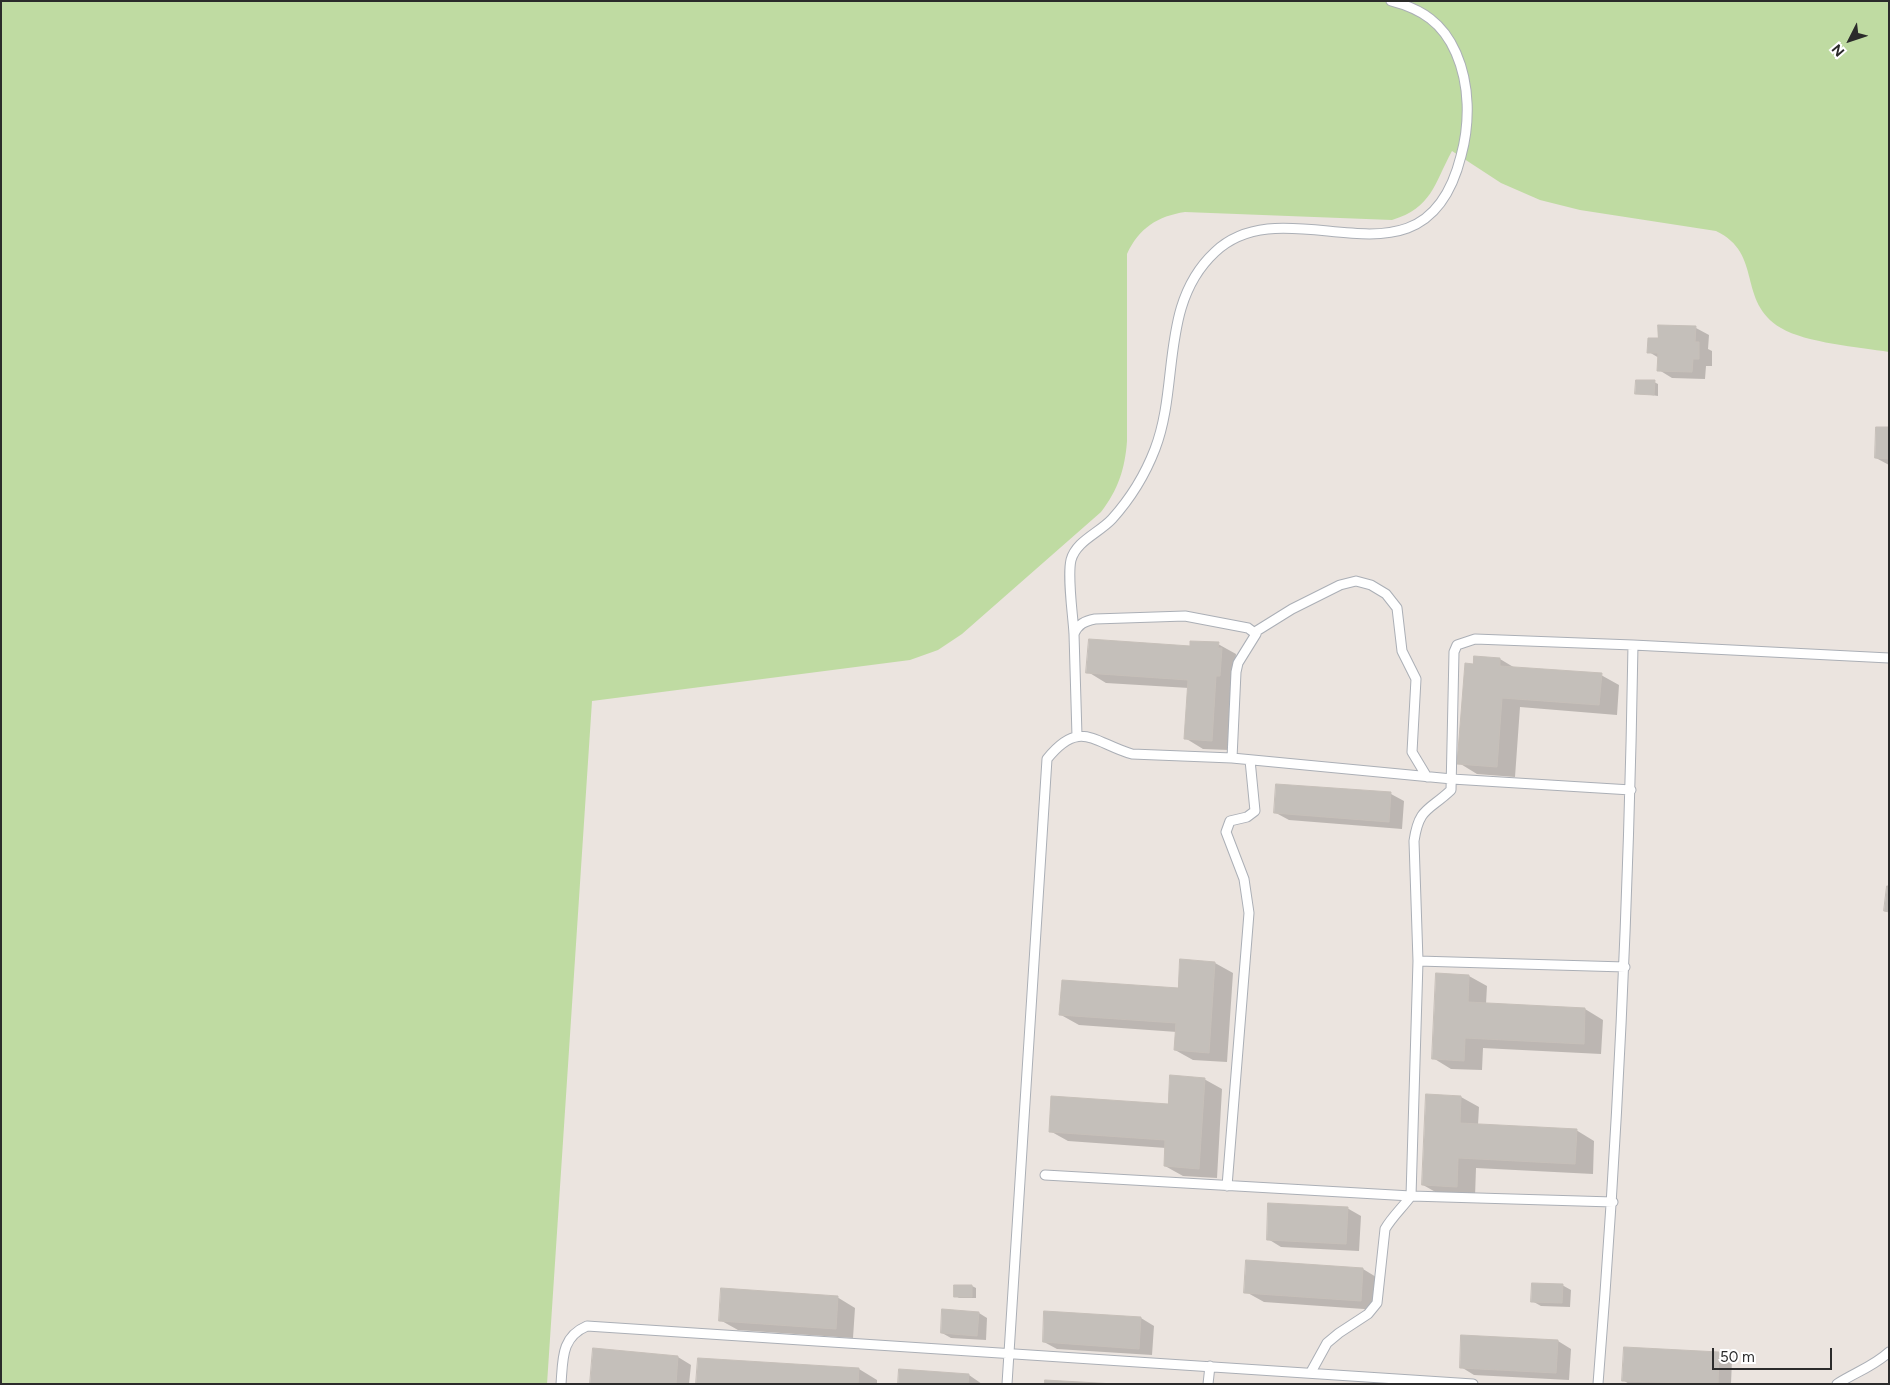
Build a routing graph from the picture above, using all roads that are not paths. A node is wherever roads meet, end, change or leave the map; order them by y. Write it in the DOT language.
graph roads {
  1 [pos="1391,1"];
  2 [pos="1255,632"];
  3 [pos="1074,634"];
  4 [pos="1633,645"];
  5 [pos="1889,658"];
  6 [pos="1077,736"];
  7 [pos="1232,758"];
  8 [pos="1250,760"];
  9 [pos="1428,777"];
  10 [pos="1452,779"];
  11 [pos="1631,790"];
  12 [pos="1418,961"];
  13 [pos="1625,968"];
  14 [pos="1046,1175"];
  15 [pos="1227,1186"];
  16 [pos="1411,1196"];
  17 [pos="1612,1202"];
  18 [pos="1889,1352"];
  19 [pos="1010,1356"];
  20 [pos="1210,1366"];
  21 [pos="1311,1372"];
  22 [pos="560,1384"];
  23 [pos="1007,1384"];
  24 [pos="1208,1384"];
  25 [pos="1473,1384"];
  26 [pos="1598,1384"];
  27 [pos="1837,1384"];
  1 -- 3 [label="lane"];
  2 -- 3 [label="lane"];
  2 -- 7 [label="lane"];
  2 -- 9 [label="lane"];
  3 -- 6 [label="lane"];
  4 -- 5 [label="lane"];
  4 -- 10 [label="lane"];
  4 -- 11 [label="lane"];
  6 -- 7 [label="lane"];
  6 -- 19 [label="lane"];
  7 -- 8 [label="lane"];
  8 -- 9 [label="lane"];
  8 -- 15 [label="lane"];
  9 -- 10 [label="lane"];
  10 -- 11 [label="lane"];
  10 -- 12 [label="lane"];
  11 -- 13 [label="lane"];
  12 -- 13 [label="lane"];
  12 -- 16 [label="lane"];
  13 -- 17 [label="lane"];
  14 -- 15 [label="lane"];
  15 -- 16 [label="lane"];
  16 -- 17 [label="lane"];
  16 -- 21 [label="lane"];
  17 -- 26 [label="lane"];
  18 -- 27 [label="lane"];
  19 -- 20 [label="lane"];
  19 -- 22 [label="lane"];
  19 -- 23 [label="lane"];
  20 -- 21 [label="lane"];
  20 -- 24 [label="lane"];
  21 -- 25 [label="lane"];
}
